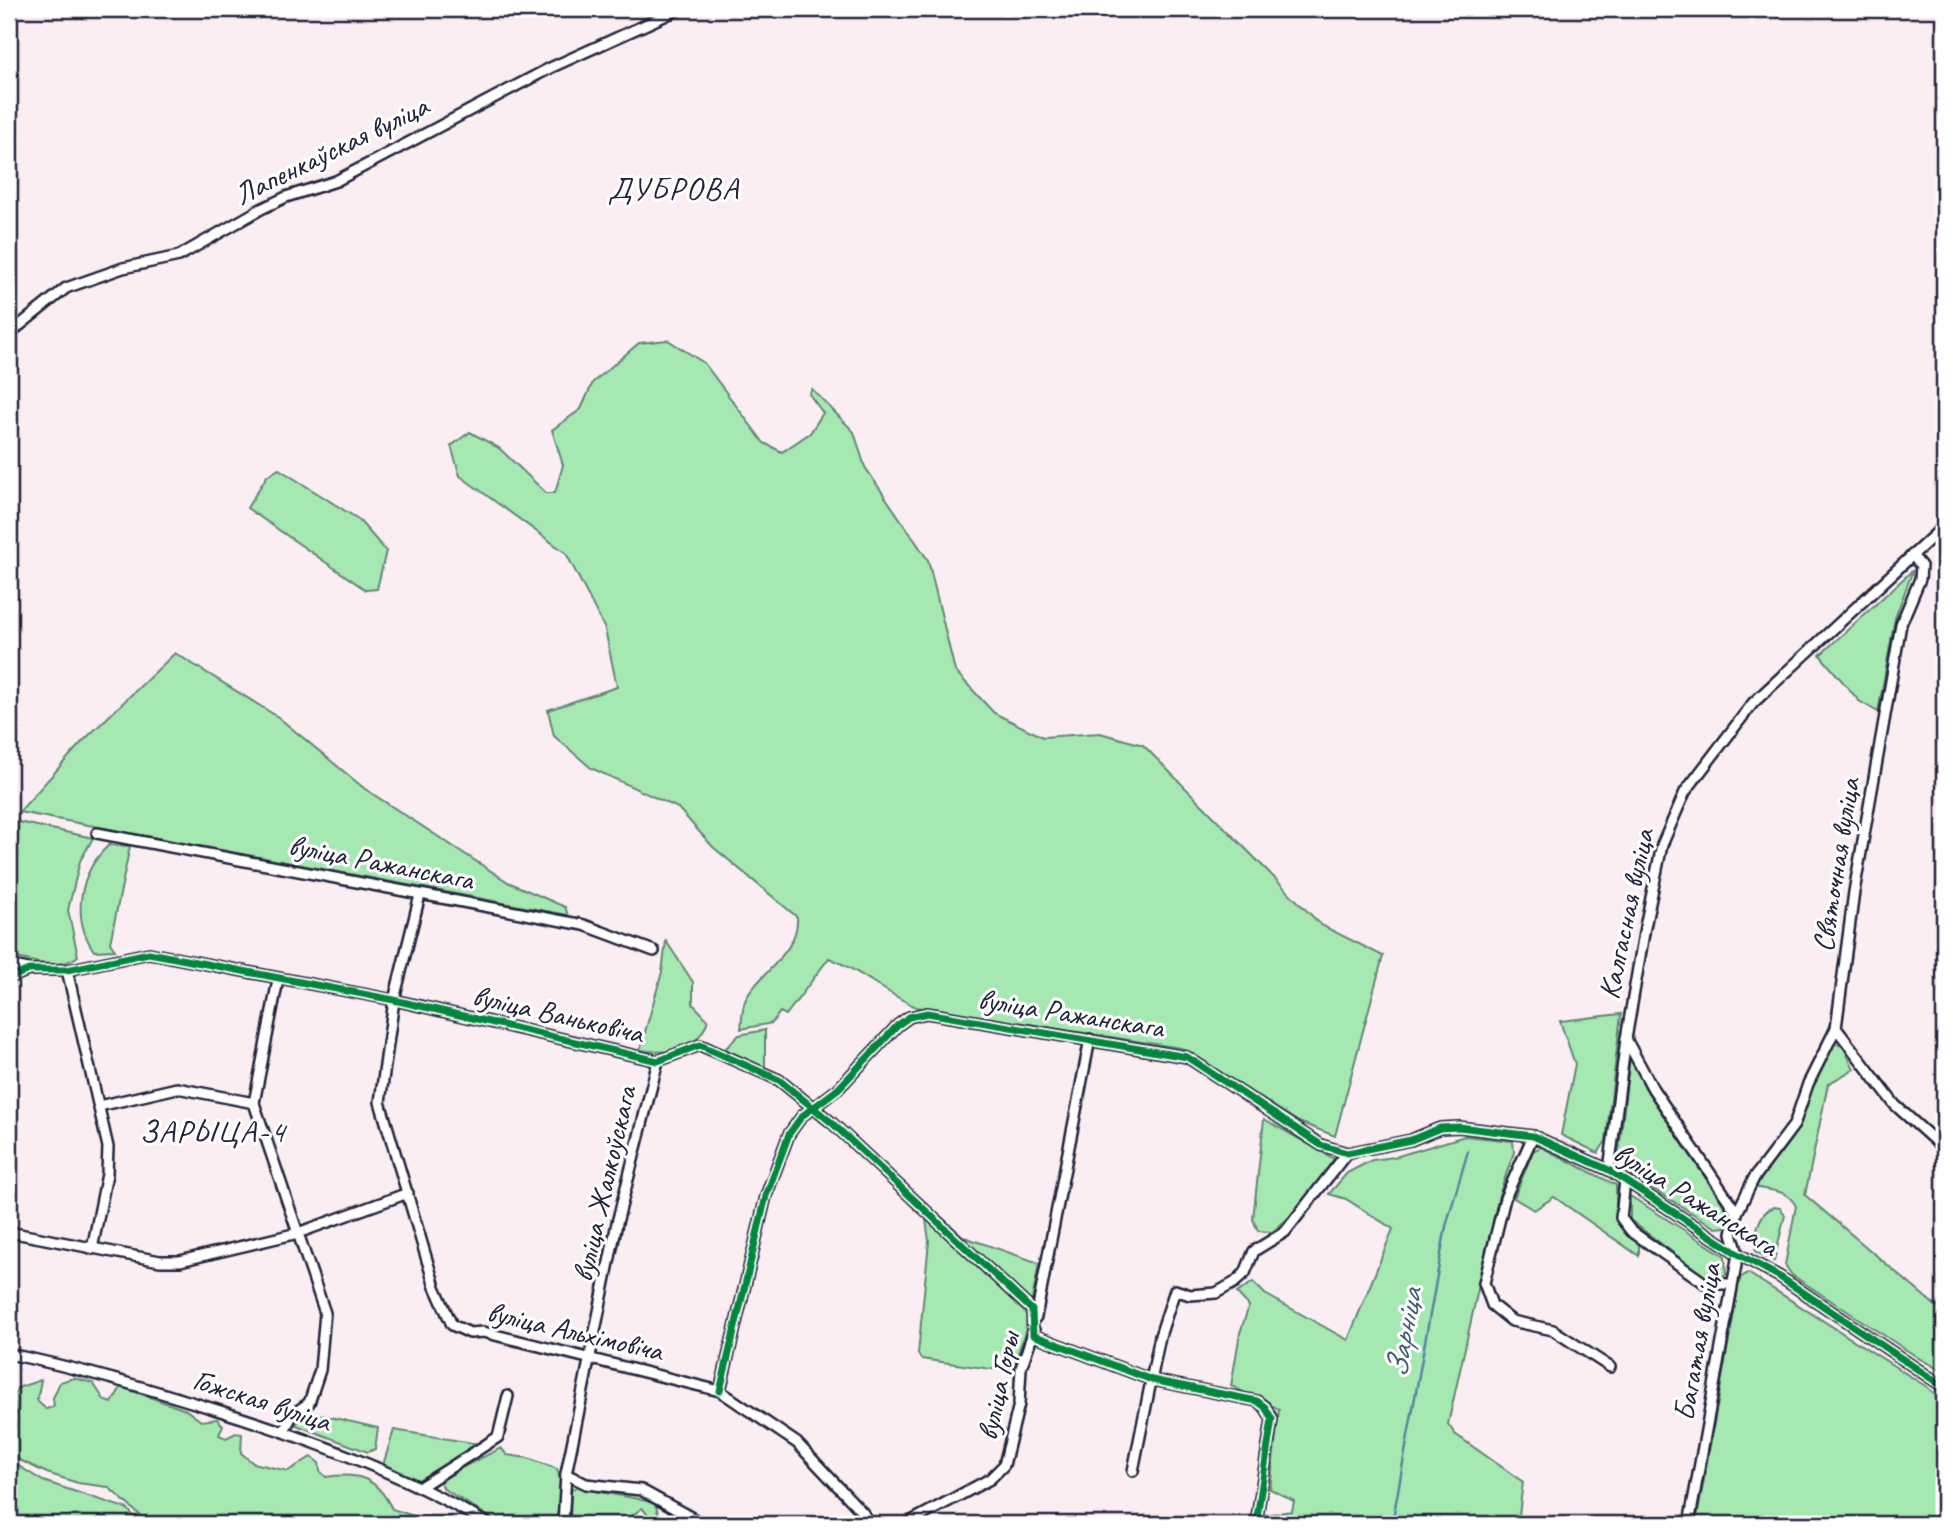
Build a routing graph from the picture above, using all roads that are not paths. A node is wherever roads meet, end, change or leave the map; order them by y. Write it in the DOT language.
graph roads {
  1 [pos="680,9"];
  2 [pos="9,334"];
  3 [pos="1944,526"];
  4 [pos="1912,555"];
  5 [pos="96,833"];
  6 [pos="420,895"];
  7 [pos="654,951"];
  8 [pos="9,965"];
  9 [pos="29,970"];
  10 [pos="67,970"];
  11 [pos="9,978"];
  12 [pos="278,980"];
  13 [pos="394,1000"];
  14 [pos="1836,1028"];
  15 [pos="1626,1038"];
  16 [pos="1090,1039"];
  17 [pos="658,1061"];
  18 [pos="254,1103"];
  19 [pos="99,1106"];
  20 [pos="811,1109"];
  21 [pos="1533,1136"];
  22 [pos="1944,1149"];
  23 [pos="1347,1153"];
  24 [pos="1609,1170"];
  25 [pos="1625,1180"];
  26 [pos="408,1193"];
  27 [pos="1737,1213"];
  28 [pos="9,1232"];
  29 [pos="298,1233"];
  30 [pos="92,1249"];
  31 [pos="1738,1254"];
  32 [pos="1730,1284"];
  33 [pos="1033,1335"];
  34 [pos="9,1354"];
  35 [pos="591,1359"];
  36 [pos="1610,1367"];
  37 [pos="1152,1380"];
  38 [pos="1944,1387"];
  39 [pos="720,1391"];
  40 [pos="508,1396"];
  41 [pos="284,1431"];
  42 [pos="1133,1471"];
  43 [pos="566,1474"];
  44 [pos="420,1487"];
  45 [pos="488,1524"];
  46 [pos="563,1524"];
  47 [pos="702,1524"];
  48 [pos="869,1524"];
  49 [pos="906,1524"];
  50 [pos="1256,1524"];
  51 [pos="1689,1524"];
  1 -- 2 [label="street, Лапенкаўская вуліца"];
  3 -- 4 [label="street, Калгасная вуліца"];
  4 -- 14 [label="street, Святочная вуліца"];
  4 -- 15 [label="street, Калгасная вуліца"];
  5 -- 6 [label="street, вуліца Ражанскага"];
  6 -- 7 [label="street, вуліца Ражанскага"];
  6 -- 13 [label="street, вуліца Альхімовіча"];
  8 -- 9 [label="street"];
  9 -- 10 [label="street, вуліца Ваньковіча"];
  9 -- 11 [label="street, вуліца Ваньковіча"];
  10 -- 12 [label="street, вуліца Ваньковіча"];
  10 -- 19 [label="street"];
  12 -- 13 [label="street, вуліца Ваньковіча"];
  12 -- 18 [label="street"];
  13 -- 17 [label="street, вуліца Ваньковіча"];
  13 -- 26 [label="street, вуліца Альхімовіча"];
  14 -- 22 [label="street"];
  14 -- 27 [label="street, Багатая вуліца"];
  15 -- 24 [label="street, Калгасная вуліца"];
  15 -- 27 [label="street"];
  16 -- 20 [label="street, вуліца Ражанскага"];
  16 -- 23 [label="street, вуліца Ражанскага"];
  16 -- 33 [label="street, вуліца Горы"];
  17 -- 20 [label="street, вуліца Ваньковіча"];
  17 -- 35 [label="street, вуліца Жалкоўскага"];
  18 -- 19 [label="street"];
  18 -- 29 [label="street"];
  19 -- 30 [label="street"];
  20 -- 33 [label="street, вуліца Ваньковіча"];
  20 -- 39 [label="street"];
  21 -- 23 [label="street, вуліца Ражанскага"];
  21 -- 24 [label="street, вуліца Ражанскага"];
  21 -- 36 [label="street"];
  23 -- 37 [label="street"];
  24 -- 25 [label="street, вуліца Ражанскага"];
  25 -- 31 [label="street, вуліца Ражанскага"];
  25 -- 32 [label="street"];
  26 -- 29 [label="street"];
  26 -- 35 [label="street, вуліца Альхімовіча"];
  27 -- 31 [label="street, Багатая вуліца"];
  28 -- 30 [label="street"];
  29 -- 30 [label="street"];
  29 -- 41 [label="street"];
  31 -- 32 [label="street, Багатая вуліца"];
  31 -- 38 [label="street, вуліца Ражанскага"];
  32 -- 51 [label="street, Багатая вуліца"];
  33 -- 37 [label="street"];
  33 -- 49 [label="street, вуліца Горы"];
  34 -- 41 [label="street, Гожская вуліца"];
  35 -- 39 [label="street, вуліца Альхімовіча"];
  35 -- 43 [label="street, вуліца Жалкоўскага"];
  37 -- 42 [label="street"];
  37 -- 50 [label="street"];
  39 -- 48 [label="street, вуліца Альхімовіча"];
  40 -- 44 [label="street"];
  41 -- 44 [label="street, Гожская вуліца"];
  43 -- 46 [label="street, вуліца Жалкоўскага"];
  43 -- 47 [label="street"];
  44 -- 45 [label="street, Гожская вуліца"];
}
